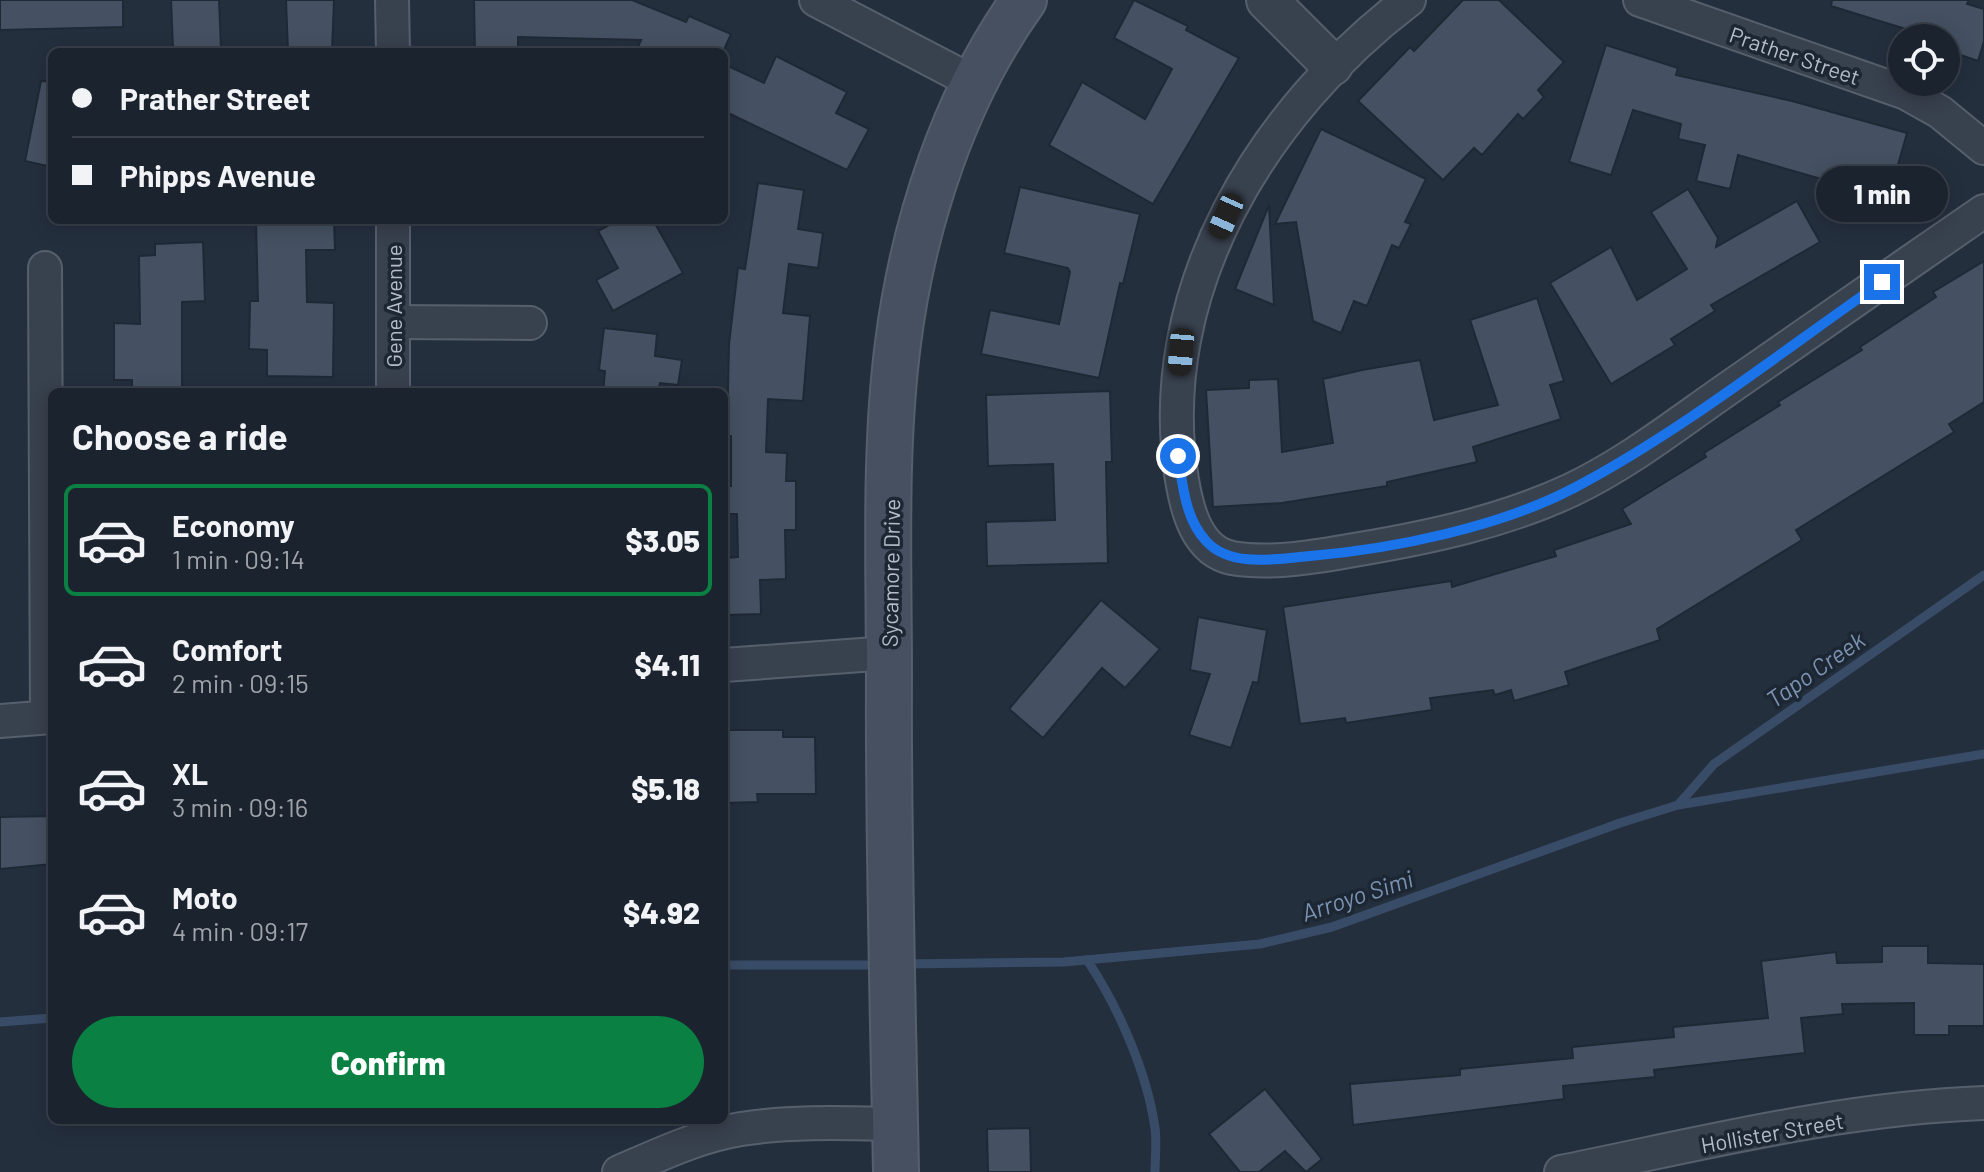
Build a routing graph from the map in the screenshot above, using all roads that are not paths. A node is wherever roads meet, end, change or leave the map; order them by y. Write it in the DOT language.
graph roads {
  1 [pos="392,0"];
  2 [pos="816,0"];
  3 [pos="1024,0"];
  4 [pos="1267,0"];
  5 [pos="1409,0"];
  6 [pos="1640,0"];
  7 [pos="393,48"];
  8 [pos="1332,65"];
  9 [pos="975,83"];
  10 [pos="1984,148"];
  11 [pos="1984,211"];
  12 [pos="393,224"];
  13 [pos="45,268"];
  14 [pos="393,322"];
  15 [pos="530,323"];
  16 [pos="393,388"];
  17 [pos="48,537"];
  18 [pos="889,653"];
  19 [pos="728,665"];
  20 [pos="48,717"];
  21 [pos="0,721"];
  22 [pos="1984,1103"];
  23 [pos="896,1124"];
  24 [pos="619,1172"];
  25 [pos="896,1172"];
  26 [pos="1561,1172"];
  1 -- 7 [label="street"];
  2 -- 9 [label="street"];
  3 -- 9 [label="main road, Sycamore Drive"];
  4 -- 8 [label="street"];
  5 -- 8 [label="street"];
  6 -- 10 [label="street, Prather Street"];
  8 -- 11 [label="street"];
  9 -- 18 [label="main road, Sycamore Drive"];
  12 -- 14 [label="street, Gene Avenue"];
  13 -- 17 [label="street"];
  14 -- 15 [label="street"];
  14 -- 16 [label="street, Gene Avenue"];
  18 -- 19 [label="street"];
  18 -- 23 [label="main road, Sycamore Drive"];
  20 -- 21 [label="street"];
  22 -- 26 [label="street, Hollister Street"];
  23 -- 24 [label="street"];
  23 -- 25 [label="main road, Sycamore Drive"];
}
